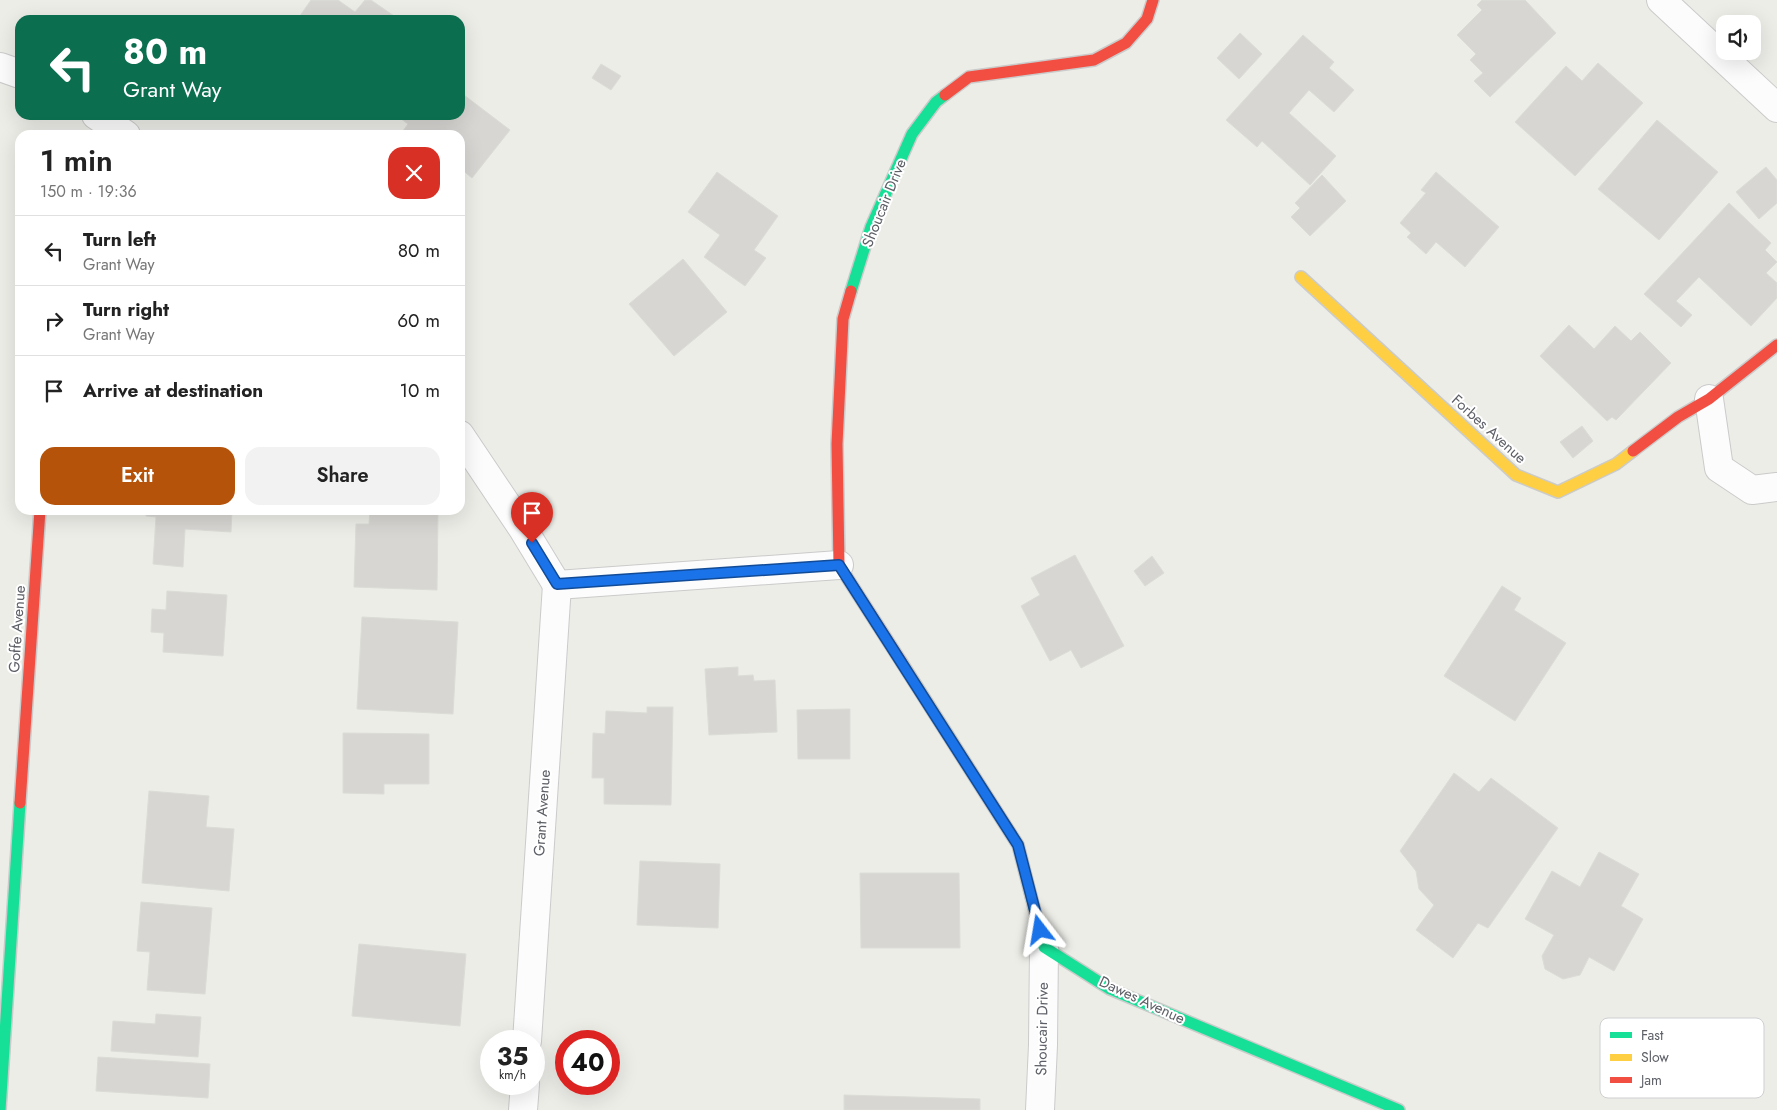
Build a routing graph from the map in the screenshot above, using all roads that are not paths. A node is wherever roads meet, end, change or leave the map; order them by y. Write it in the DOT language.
graph roads {
  1 [pos="1153,0"];
  2 [pos="1661,0"];
  3 [pos="0,67"];
  4 [pos="15,72"];
  5 [pos="1777,108"];
  6 [pos="104,120"];
  7 [pos="118,130"];
  8 [pos="1301,277"];
  9 [pos="1777,345"];
  10 [pos="1709,399"];
  11 [pos="465,442"];
  12 [pos="1777,488"];
  13 [pos="40,515"];
  14 [pos="839,565"];
  15 [pos="557,584"];
  16 [pos="1044,947"];
  17 [pos="528,1030"];
  18 [pos="1,1066"];
  19 [pos="524,1095"];
  20 [pos="0,1110"];
  21 [pos="523,1110"];
  22 [pos="1040,1110"];
  23 [pos="1399,1110"];
  1 -- 14 [label="street, Shoucair Drive"];
  2 -- 5 [label="street"];
  3 -- 4 [label="street"];
  6 -- 7 [label="street"];
  8 -- 10 [label="street, Forbes Avenue"];
  9 -- 10 [label="street, Forbes Avenue"];
  10 -- 12 [label="street"];
  11 -- 15 [label="street"];
  13 -- 18 [label="street, Goffe Avenue"];
  14 -- 15 [label="street"];
  14 -- 16 [label="street"];
  15 -- 17 [label="street, Grant Avenue"];
  16 -- 22 [label="street, Shoucair Drive"];
  16 -- 23 [label="street, Dawes Avenue"];
  18 -- 20 [label="street, Goffe Avenue"];
  19 -- 21 [label="street"];
}
